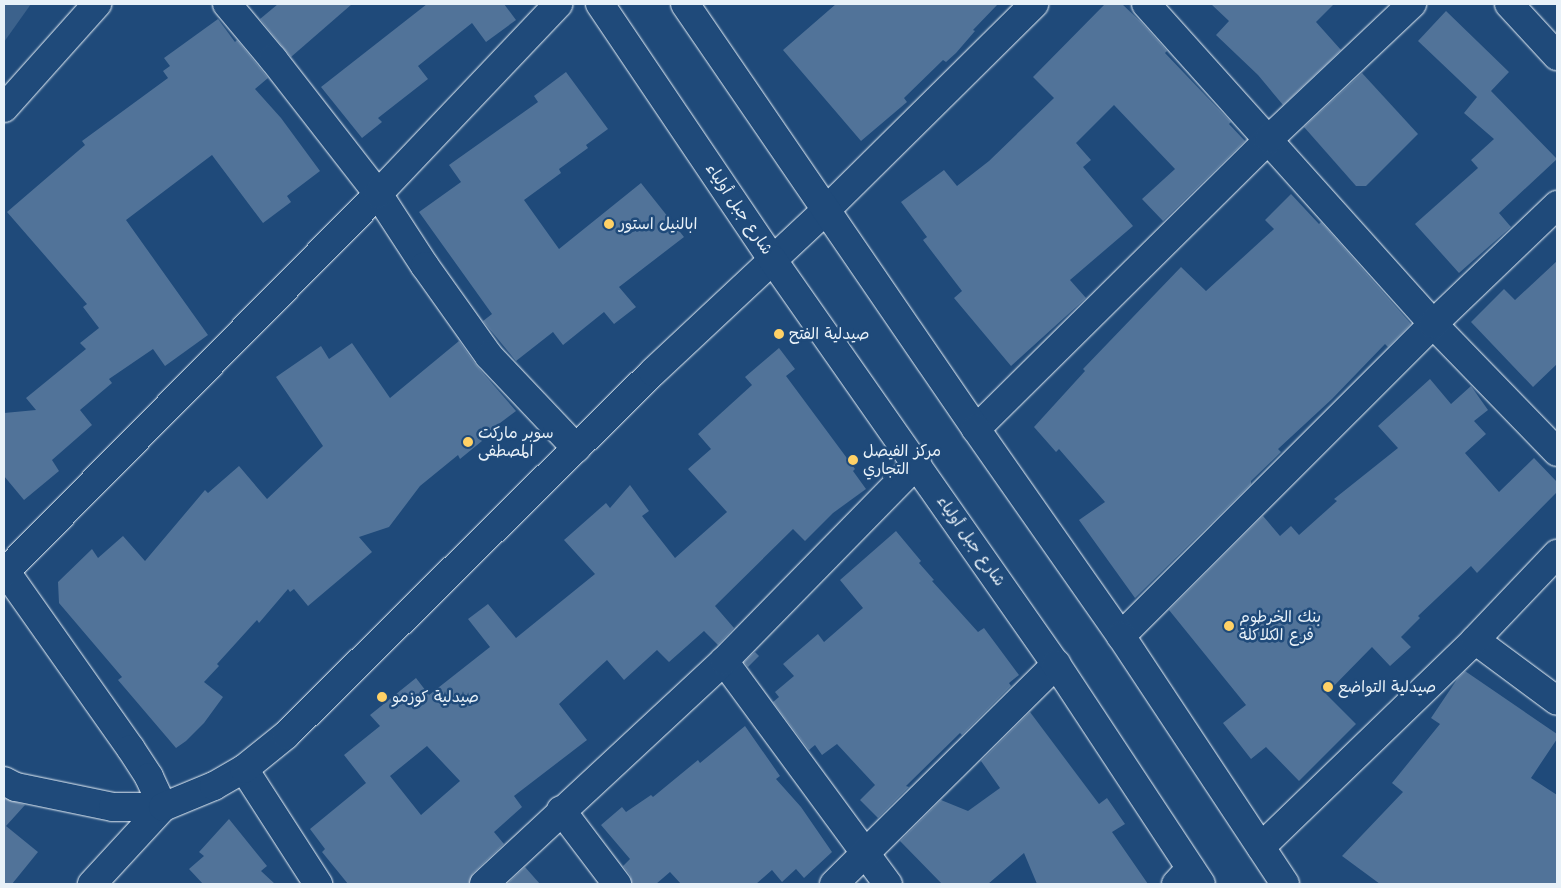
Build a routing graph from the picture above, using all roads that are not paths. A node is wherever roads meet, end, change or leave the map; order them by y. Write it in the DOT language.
graph roads {
  1 [pos="97,4"];
  2 [pos="227,4"];
  3 [pos="558,4"];
  4 [pos="600,4"];
  5 [pos="685,4"];
  6 [pos="1034,4"];
  7 [pos="1146,4"];
  8 [pos="1412,4"];
  9 [pos="1509,4"];
  10 [pos="1557,56"];
  11 [pos="4,108"];
  12 [pos="1269,139"];
  13 [pos="378,194"];
  14 [pos="1557,205"];
  15 [pos="826,210"];
  16 [pos="772,259"];
  17 [pos="1433,324"];
  18 [pos="976,429"];
  19 [pos="576,448"];
  20 [pos="1557,452"];
  21 [pos="917,464"];
  22 [pos="1557,554"];
  23 [pos="4,571"];
  24 [pos="1121,636"];
  25 [pos="1475,640"];
  26 [pos="724,661"];
  27 [pos="1056,664"];
  28 [pos="1557,701"];
  29 [pos="244,769"];
  30 [pos="4,781"];
  31 [pos="163,807"];
  32 [pos="561,810"];
  33 [pos="1261,847"];
  34 [pos="865,852"];
  35 [pos="1189,879"];
  36 [pos="92,884"];
  37 [pos="318,884"];
  38 [pos="484,884"];
  39 [pos="616,884"];
  40 [pos="834,884"];
  41 [pos="888,884"];
  42 [pos="1285,884"];
  1 -- 11 [label="street"];
  2 -- 13 [label="street"];
  3 -- 13 [label="street"];
  4 -- 16 [label="street, شارع جبل أولياء"];
  5 -- 15 [label="street"];
  6 -- 15 [label="street"];
  7 -- 12 [label="street"];
  8 -- 12 [label="street"];
  9 -- 10 [label="street"];
  12 -- 17 [label="street"];
  12 -- 18 [label="street"];
  13 -- 19 [label="street"];
  13 -- 23 [label="street"];
  14 -- 17 [label="street"];
  15 -- 16 [label="street"];
  15 -- 18 [label="street"];
  16 -- 19 [label="street"];
  16 -- 21 [label="street, شارع جبل أولياء"];
  17 -- 20 [label="street"];
  17 -- 24 [label="street"];
  18 -- 24 [label="street"];
  19 -- 29 [label="street"];
  21 -- 26 [label="street"];
  21 -- 27 [label="street, شارع جبل أولياء"];
  22 -- 25 [label="street"];
  23 -- 31 [label="street"];
  24 -- 33 [label="street"];
  25 -- 28 [label="street"];
  25 -- 33 [label="street"];
  26 -- 32 [label="street"];
  26 -- 34 [label="street"];
  27 -- 34 [label="street"];
  27 -- 35 [label="street, شارع جبل أولياء"];
  29 -- 31 [label="street"];
  29 -- 37 [label="street"];
  30 -- 31 [label="street"];
  31 -- 36 [label="street"];
  32 -- 38 [label="street"];
  32 -- 39 [label="street"];
  33 -- 42 [label="street"];
  34 -- 40 [label="street"];
  34 -- 41 [label="street"];
}
